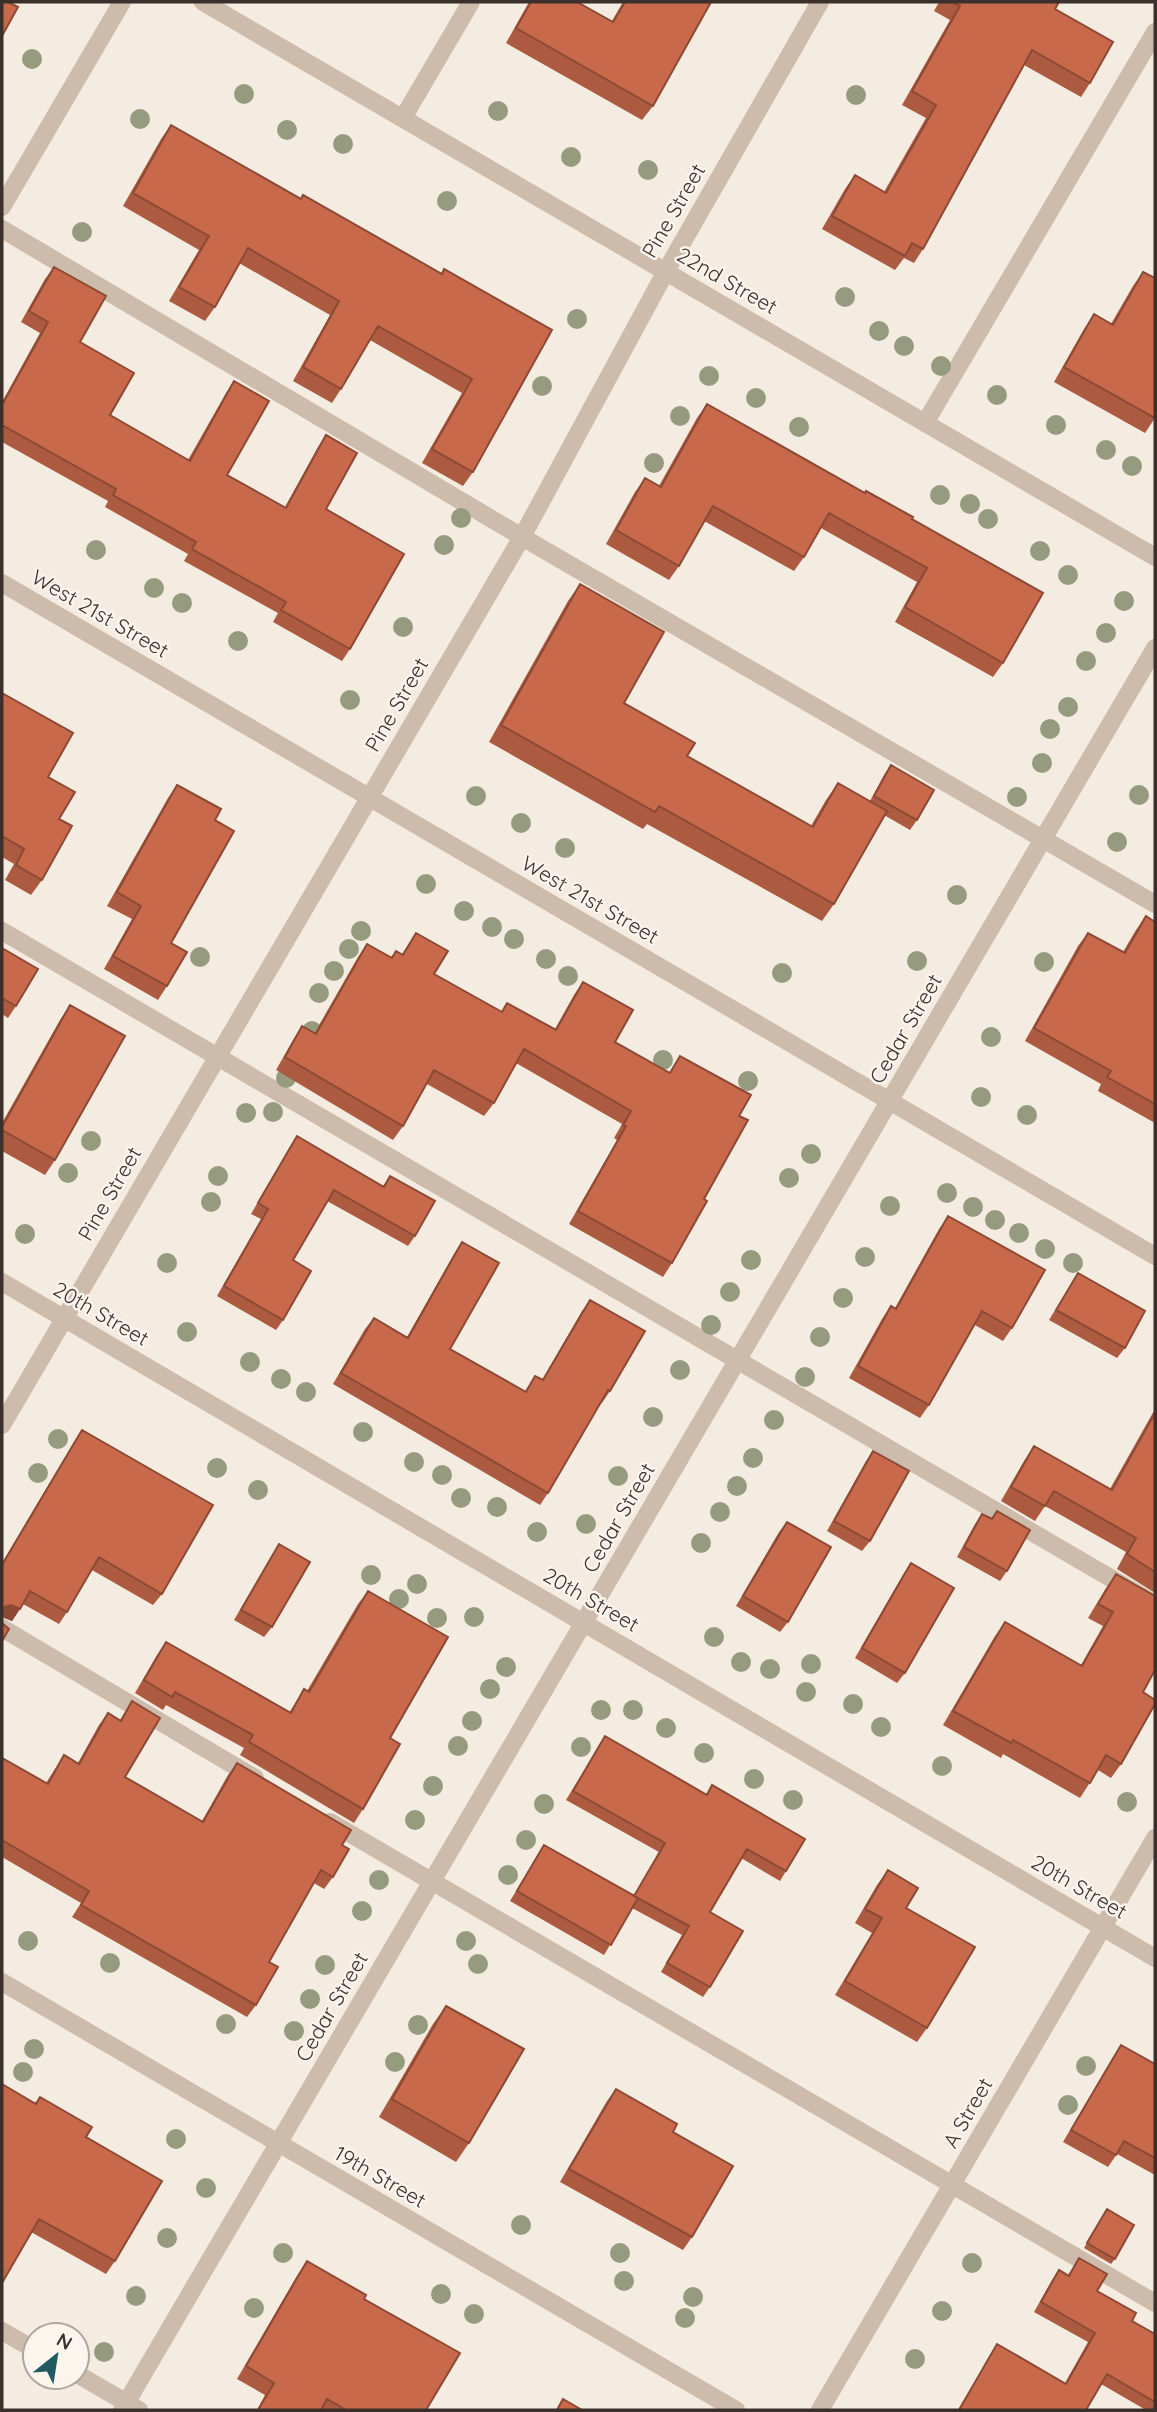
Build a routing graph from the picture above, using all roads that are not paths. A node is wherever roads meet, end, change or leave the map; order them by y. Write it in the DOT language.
graph roads {
  1 [pos="121,2"];
  2 [pos="203,2"];
  3 [pos="471,2"];
  4 [pos="820,2"];
  5 [pos="1155,32"];
  6 [pos="403,118"];
  7 [pos="2,207"];
  8 [pos="2,229"];
  9 [pos="666,271"];
  10 [pos="925,423"];
  11 [pos="522,537"];
  12 [pos="1155,557"];
  13 [pos="2,583"];
  14 [pos="1155,648"];
  15 [pos="369,797"];
  16 [pos="1043,839"];
  17 [pos="1155,904"];
  18 [pos="2,931"];
  19 [pos="217,1057"];
  20 [pos="890,1101"];
  21 [pos="1155,1256"];
  22 [pos="2,1282"];
  23 [pos="64,1319"];
  24 [pos="738,1359"];
  25 [pos="2,1425"];
  26 [pos="1155,1604"];
  27 [pos="584,1622"];
  28 [pos="2,1628"];
  29 [pos="264,1783"];
  30 [pos="312,1811"];
  31 [pos="1155,1838"];
  32 [pos="432,1882"];
  33 [pos="1103,1928"];
  34 [pos="1155,1958"];
  35 [pos="2,1982"];
  36 [pos="278,2143"];
  37 [pos="953,2184"];
  38 [pos="1155,2303"];
  39 [pos="2,2330"];
  40 [pos="21,2342"];
  41 [pos="91,2383"];
  42 [pos="129,2408"];
  43 [pos="736,2410"];
  44 [pos="820,2410"];
  1 -- 7 [label="street"];
  2 -- 6 [label="street, 22nd Street"];
  3 -- 6 [label="street"];
  4 -- 9 [label="street, Pine Street"];
  5 -- 10 [label="street"];
  6 -- 9 [label="street, 22nd Street"];
  8 -- 11 [label="street"];
  9 -- 10 [label="street, 22nd Street"];
  9 -- 11 [label="street, Pine Street"];
  10 -- 12 [label="street, 22nd Street"];
  11 -- 15 [label="street, Pine Street"];
  11 -- 16 [label="street"];
  13 -- 15 [label="street, West 21st Street"];
  14 -- 16 [label="street, Cedar Street"];
  15 -- 19 [label="street, Pine Street"];
  15 -- 20 [label="street, West 21st Street"];
  16 -- 17 [label="street"];
  16 -- 20 [label="street, Cedar Street"];
  18 -- 19 [label="street"];
  19 -- 23 [label="street, Pine Street"];
  19 -- 24 [label="street"];
  20 -- 21 [label="street, West 21st Street"];
  20 -- 24 [label="street, Cedar Street"];
  22 -- 23 [label="street, 20th Street"];
  23 -- 25 [label="street, Pine Street"];
  23 -- 27 [label="street, 20th Street"];
  24 -- 26 [label="street"];
  24 -- 27 [label="street, Cedar Street"];
  27 -- 32 [label="street, Cedar Street"];
  27 -- 33 [label="street, 20th Street"];
  28 -- 29 [label="street"];
  30 -- 32 [label="street"];
  31 -- 33 [label="street, A Street"];
  32 -- 36 [label="street, Cedar Street"];
  32 -- 37 [label="street"];
  33 -- 34 [label="street, 20th Street"];
  33 -- 37 [label="street, A Street"];
  35 -- 36 [label="street, 19th Street"];
  36 -- 42 [label="street, Cedar Street"];
  36 -- 43 [label="street, 19th Street"];
  37 -- 38 [label="street"];
  37 -- 44 [label="street, A Street"];
  39 -- 40 [label="street"];
  41 -- 42 [label="street"];
}
